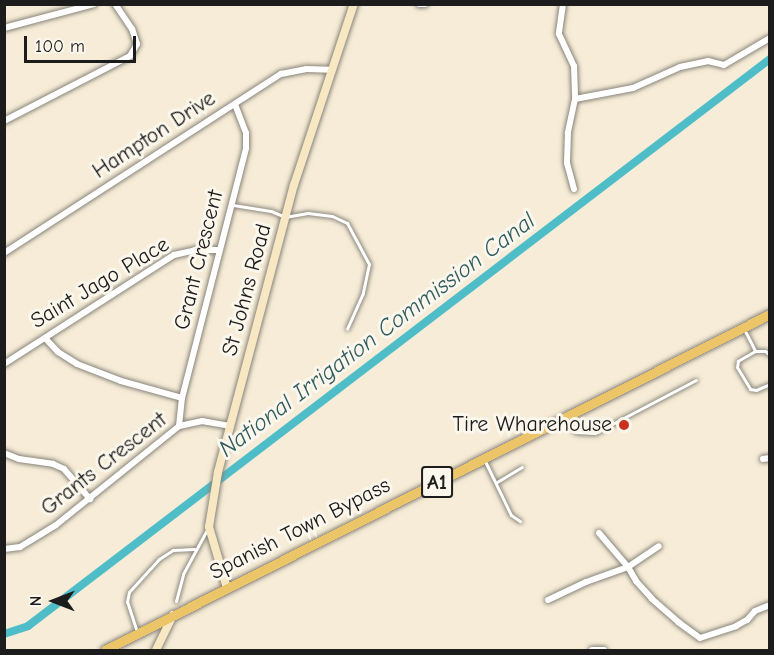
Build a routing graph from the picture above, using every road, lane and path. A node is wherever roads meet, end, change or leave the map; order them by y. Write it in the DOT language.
graph roads {
  1 [pos="94,4"];
  2 [pos="115,4"];
  3 [pos="354,4"];
  4 [pos="419,4"];
  5 [pos="425,4"];
  6 [pos="563,4"];
  7 [pos="4,28"];
  8 [pos="770,38"];
  9 [pos="330,70"];
  10 [pos="575,99"];
  11 [pos="235,104"];
  12 [pos="4,121"];
  13 [pos="574,189"];
  14 [pos="231,205"];
  15 [pos="285,217"];
  16 [pos="219,250"];
  17 [pos="4,253"];
  18 [pos="770,314"];
  19 [pos="743,327"];
  20 [pos="347,329"];
  21 [pos="45,338"];
  22 [pos="755,351"];
  23 [pos="770,355"];
  24 [pos="4,364"];
  25 [pos="696,380"];
  26 [pos="770,384"];
  27 [pos="182,398"];
  28 [pos="563,418"];
  29 [pos="179,426"];
  30 [pos="230,426"];
  31 [pos="4,453"];
  32 [pos="483,458"];
  33 [pos="522,467"];
  34 [pos="497,482"];
  35 [pos="90,499"];
  36 [pos="520,521"];
  37 [pos="209,527"];
  38 [pos="599,533"];
  39 [pos="659,546"];
  40 [pos="4,549"];
  41 [pos="194,549"];
  42 [pos="628,567"];
  43 [pos="227,588"];
  44 [pos="548,600"];
  45 [pos="176,602"];
  46 [pos="770,605"];
  47 [pos="173,615"];
  48 [pos="138,633"];
  49 [pos="110,650"];
  50 [pos="156,651"];
  51 [pos="592,651"];
  52 [pos="604,651"];
  1 -- 7 [label="street"];
  2 -- 12 [label="street"];
  3 -- 9 [label="street, St Johns Road"];
  4 -- 5 [label="street"];
  6 -- 10 [label="street"];
  8 -- 10 [label="street"];
  9 -- 11 [label="street, Hampton Drive"];
  9 -- 15 [label="street, St Johns Road"];
  10 -- 13 [label="street"];
  11 -- 14 [label="street, Grant Crescent"];
  11 -- 17 [label="street, Hampton Drive"];
  14 -- 15 [label="lane"];
  14 -- 16 [label="street, Grant Crescent"];
  15 -- 20 [label="lane"];
  15 -- 30 [label="street, St Johns Road"];
  16 -- 21 [label="street, Saint Jago Place"];
  16 -- 27 [label="street, Grant Crescent"];
  18 -- 19 [label="main road, Spanish Town Bypass / A1"];
  19 -- 22 [label="lane"];
  19 -- 28 [label="main road, Spanish Town Bypass / A1"];
  21 -- 24 [label="street, Saint Jago Place"];
  21 -- 27 [label="street"];
  22 -- 23 [label="lane"];
  22 -- 26 [label="lane"];
  25 -- 28 [label="lane"];
  27 -- 29 [label="street, Grant Crescent"];
  28 -- 32 [label="main road, Spanish Town Bypass / A1"];
  29 -- 30 [label="street, Grants Crescent"];
  29 -- 35 [label="street, Grants Crescent"];
  30 -- 37 [label="street, St Johns Road"];
  31 -- 35 [label="street"];
  32 -- 34 [label="lane"];
  32 -- 43 [label="main road, Spanish Town Bypass / A1"];
  33 -- 34 [label="lane"];
  34 -- 36 [label="lane"];
  35 -- 40 [label="street, Grants Crescent"];
  37 -- 41 [label="lane"];
  37 -- 43 [label="street, St Johns Road"];
  38 -- 42 [label="street"];
  39 -- 42 [label="street"];
  41 -- 45 [label="lane"];
  41 -- 48 [label="lane"];
  42 -- 44 [label="street"];
  42 -- 46 [label="street"];
  43 -- 47 [label="main road, Spanish Town Bypass / A1"];
  47 -- 48 [label="main road, Spanish Town Bypass / A1"];
  47 -- 50 [label="street"];
  48 -- 49 [label="main road, Spanish Town Bypass / A1"];
  51 -- 52 [label="street"];
}
